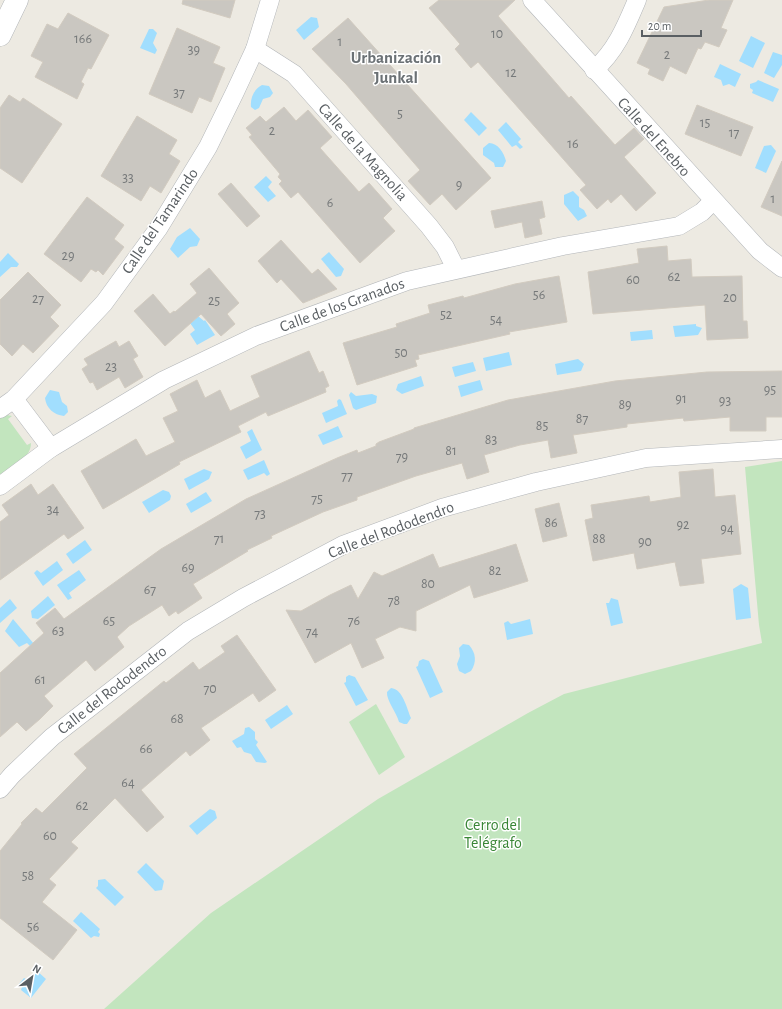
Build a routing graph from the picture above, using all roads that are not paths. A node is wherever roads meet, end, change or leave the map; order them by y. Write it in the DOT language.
graph roads {
  1 [pos="17,0"];
  2 [pos="270,0"];
  3 [pos="532,0"];
  4 [pos="637,0"];
  5 [pos="0,35"];
  6 [pos="255,49"];
  7 [pos="594,70"];
  8 [pos="713,201"];
  9 [pos="782,268"];
  10 [pos="456,269"];
  11 [pos="7,404"];
  12 [pos="51,448"];
  13 [pos="782,449"];
  14 [pos="0,486"];
  15 [pos="0,789"];
  1 -- 5 [label="street"];
  2 -- 6 [label="street, Calle del Tamarindo"];
  3 -- 7 [label="street, Calle del Enebro"];
  4 -- 7 [label="street"];
  6 -- 10 [label="street, Calle de la Magnolia"];
  6 -- 11 [label="street, Calle del Tamarindo"];
  7 -- 8 [label="street, Calle del Enebro"];
  8 -- 9 [label="street, Calle del Enebro"];
  8 -- 10 [label="street, Calle de los Granados"];
  10 -- 12 [label="street, Calle de los Granados"];
  11 -- 12 [label="street"];
  12 -- 14 [label="street, Calle de los Granados"];
  13 -- 15 [label="street, Calle del Rododendro"];
}
